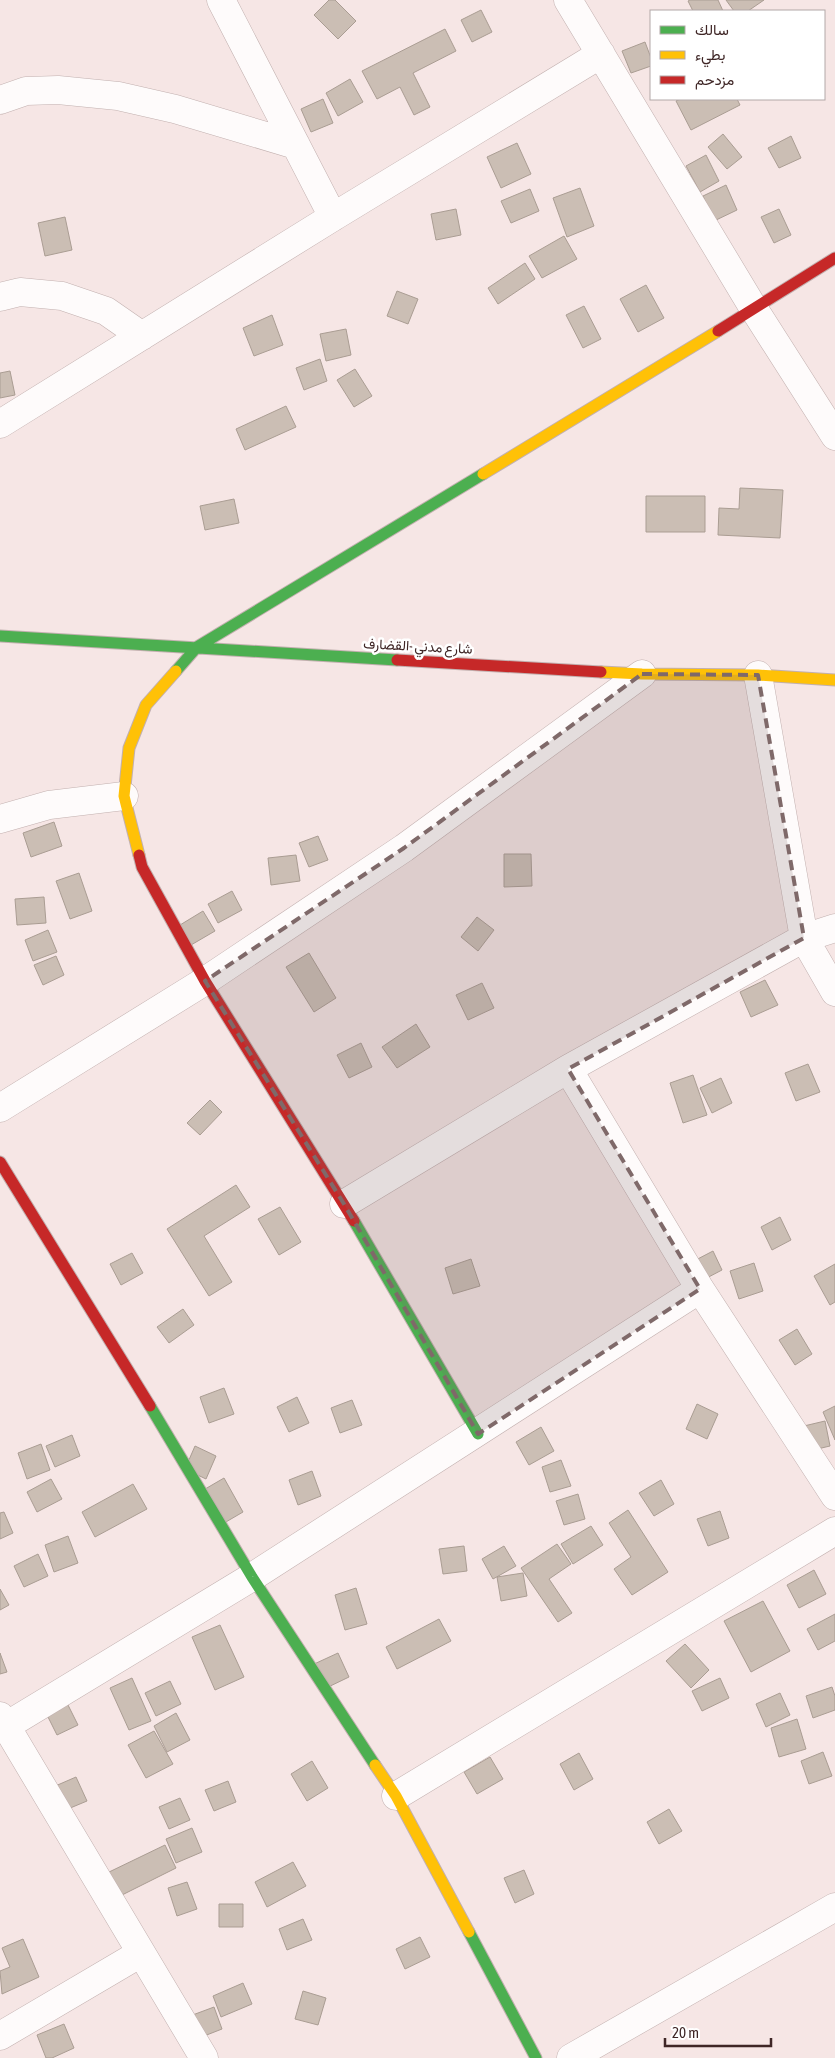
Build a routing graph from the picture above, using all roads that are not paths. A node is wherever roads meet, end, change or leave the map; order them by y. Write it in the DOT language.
graph roads {
  1 [pos="221,0"];
  2 [pos="568,0"];
  3 [pos="601,54"];
  4 [pos="0,100"];
  5 [pos="296,145"];
  6 [pos="333,217"];
  7 [pos="835,258"];
  8 [pos="0,297"];
  9 [pos="754,309"];
  10 [pos="142,336"];
  11 [pos="0,424"];
  12 [pos="835,436"];
  13 [pos="0,636"];
  14 [pos="197,647"];
  15 [pos="642,674"];
  16 [pos="758,675"];
  17 [pos="835,680"];
  18 [pos="124,796"];
  19 [pos="0,820"];
  20 [pos="835,928"];
  21 [pos="804,938"];
  22 [pos="205,982"];
  23 [pos="835,992"];
  24 [pos="568,1069"];
  25 [pos="0,1108"];
  26 [pos="0,1162"];
  27 [pos="344,1204"];
  28 [pos="700,1289"];
  29 [pos="478,1434"];
  30 [pos="835,1496"];
  31 [pos="835,1531"];
  32 [pos="252,1578"];
  33 [pos="3,1721"];
  34 [pos="396,1796"];
  35 [pos="835,1907"];
  36 [pos="141,1954"];
  37 [pos="0,2036"];
  38 [pos="204,2058"];
  39 [pos="536,2058"];
  40 [pos="572,2058"];
  1 -- 5 [label="street"];
  2 -- 3 [label="street"];
  3 -- 6 [label="street"];
  3 -- 9 [label="street"];
  4 -- 5 [label="street"];
  5 -- 6 [label="street"];
  6 -- 10 [label="street"];
  7 -- 9 [label="main road"];
  8 -- 10 [label="street"];
  9 -- 12 [label="street"];
  9 -- 14 [label="main road"];
  10 -- 11 [label="street"];
  13 -- 14 [label="main road, شارع مدني -القضارف"];
  14 -- 15 [label="main road, شارع مدني -القضارف"];
  14 -- 18 [label="main road"];
  15 -- 16 [label="main road, شارع مدني -القضارف"];
  15 -- 22 [label="street"];
  16 -- 17 [label="main road, شارع مدني -القضارف"];
  16 -- 21 [label="street"];
  18 -- 19 [label="street"];
  18 -- 22 [label="main road"];
  20 -- 21 [label="street"];
  21 -- 23 [label="street"];
  21 -- 24 [label="street"];
  22 -- 25 [label="street"];
  22 -- 27 [label="main road"];
  24 -- 27 [label="street"];
  24 -- 28 [label="street"];
  26 -- 32 [label="main road"];
  27 -- 29 [label="main road"];
  28 -- 29 [label="street"];
  28 -- 30 [label="street"];
  29 -- 32 [label="street"];
  31 -- 34 [label="street"];
  32 -- 33 [label="street"];
  32 -- 34 [label="main road"];
  33 -- 36 [label="street"];
  34 -- 39 [label="main road"];
  35 -- 40 [label="street"];
  36 -- 37 [label="street"];
  36 -- 38 [label="street"];
}
